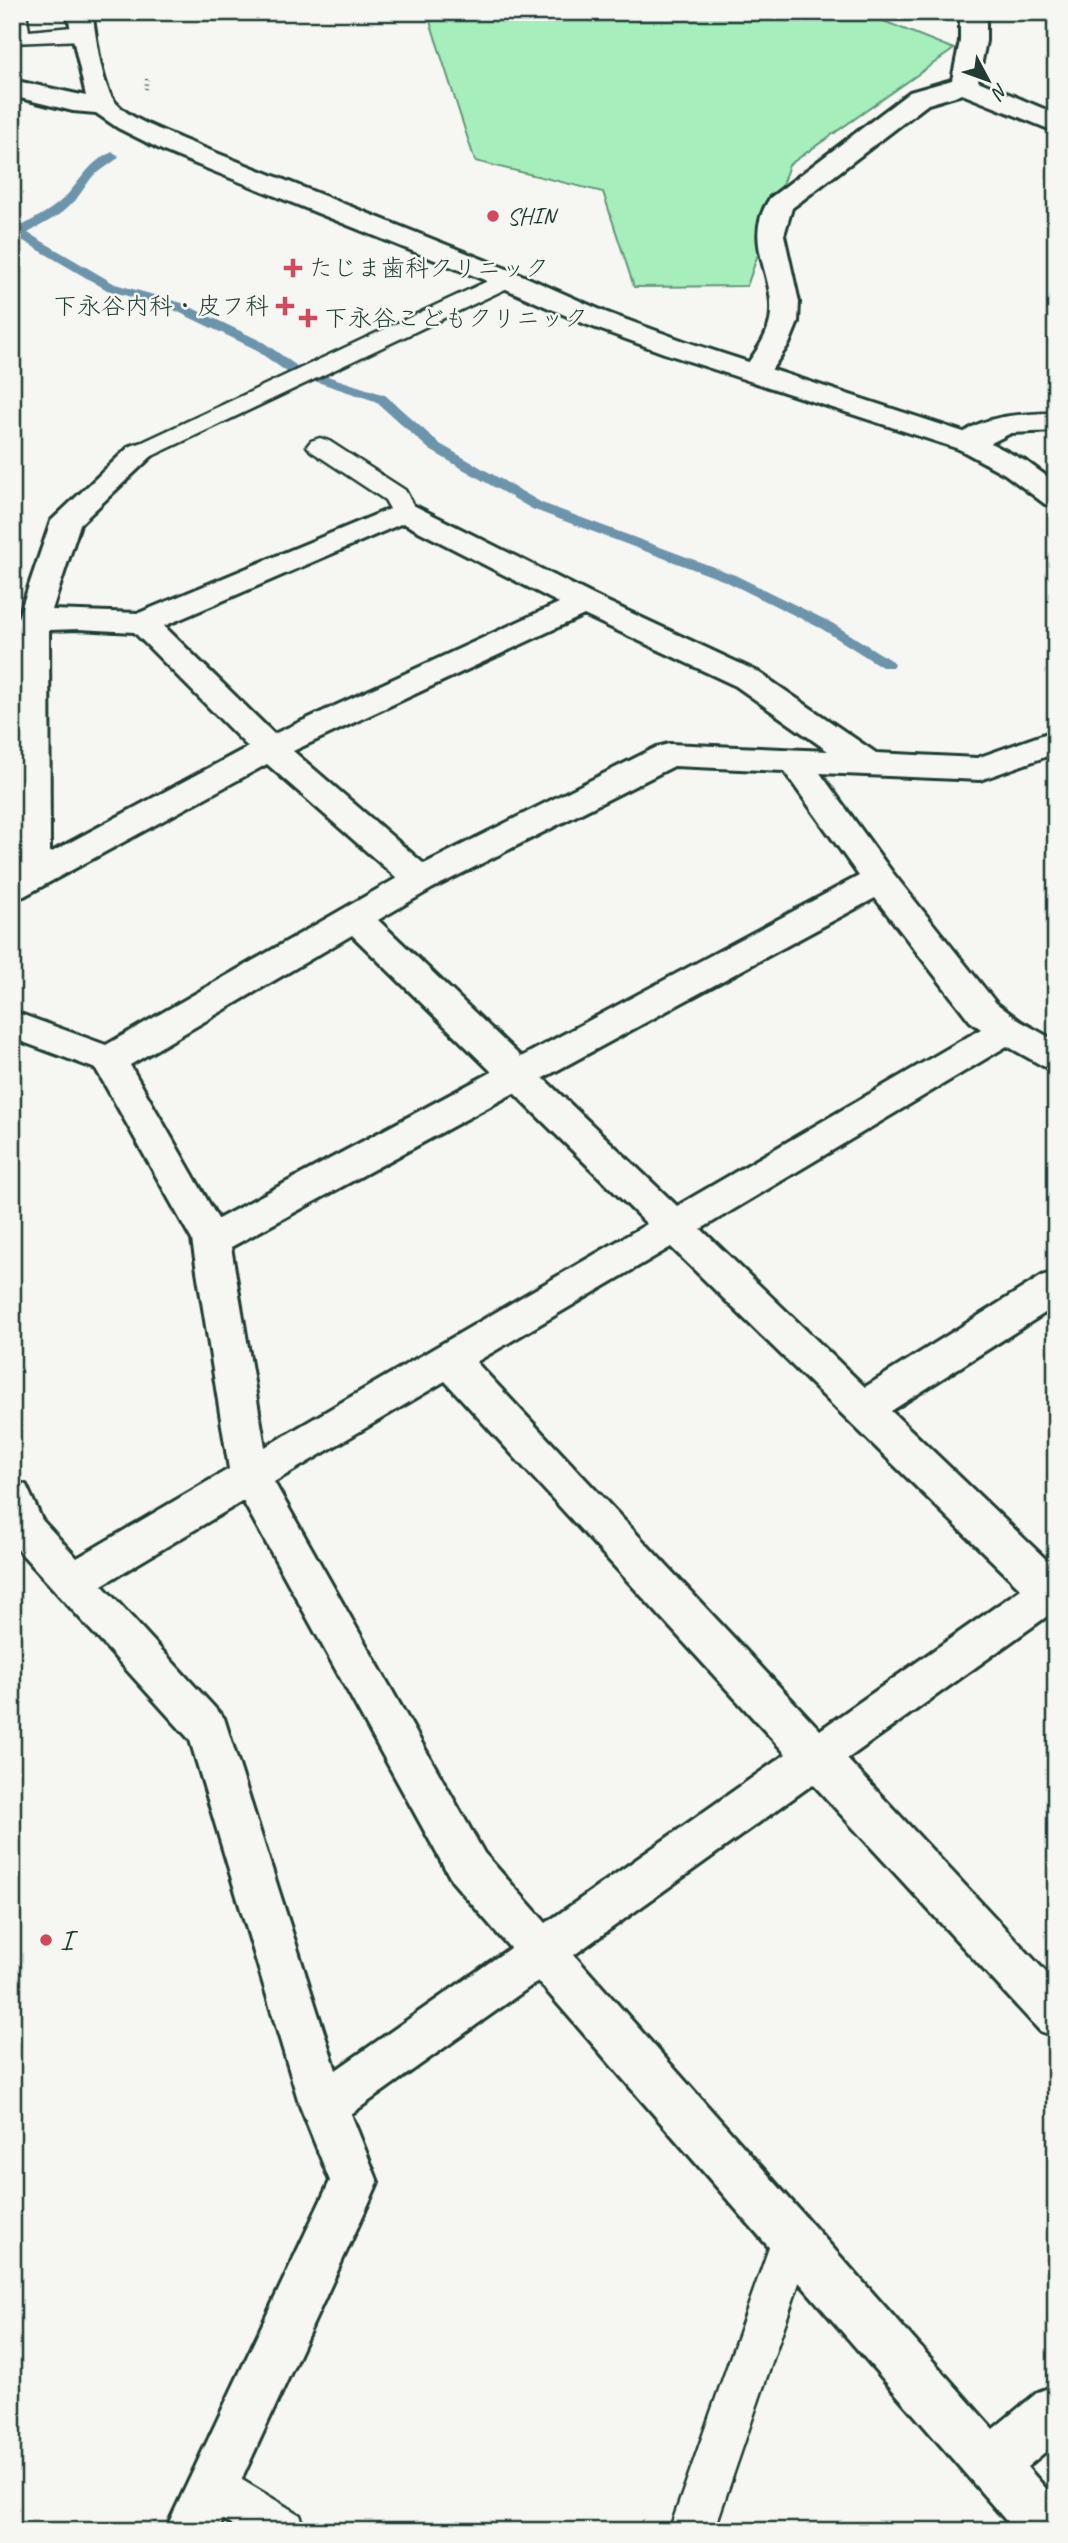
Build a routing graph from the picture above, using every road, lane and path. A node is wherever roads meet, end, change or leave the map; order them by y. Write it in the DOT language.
graph roads {
  1 [pos="15,12"];
  2 [pos="973,12"];
  3 [pos="81,23"];
  4 [pos="16,40"];
  5 [pos="964,85"];
  6 [pos="12,88"];
  7 [pos="103,106"];
  8 [pos="1056,124"];
  9 [pos="507,279"];
  10 [pos="755,373"];
  11 [pos="1056,422"];
  12 [pos="969,443"];
  13 [pos="320,446"];
  14 [pos="141,452"];
  15 [pos="1056,498"];
  16 [pos="404,512"];
  17 [pos="584,603"];
  18 [pos="33,621"];
  19 [pos="143,623"];
  20 [pos="1056,741"];
  21 [pos="270,749"];
  22 [pos="793,760"];
  23 [pos="867,763"];
  24 [pos="422,880"];
  25 [pos="880,880"];
  26 [pos="23,882"];
  27 [pos="354,917"];
  28 [pos="12,1024"];
  29 [pos="1007,1030"];
  30 [pos="1056,1057"];
  31 [pos="109,1060"];
  32 [pos="517,1074"];
  33 [pos="674,1226"];
  34 [pos="211,1240"];
  35 [pos="1056,1287"];
  36 [pos="449,1359"];
  37 [pos="862,1409"];
  38 [pos="250,1476"];
  39 [pos="12,1497"];
  40 [pos="73,1581"];
  41 [pos="1054,1592"];
  42 [pos="816,1758"];
  43 [pos="542,1952"];
  44 [pos="1056,2016"];
  45 [pos="324,2106"];
  46 [pos="793,2239"];
  47 [pos="1056,2410"];
  48 [pos="990,2464"];
  49 [pos="213,2488"];
  50 [pos="191,2531"];
  51 [pos="284,2531"];
  52 [pos="691,2531"];
  53 [pos="1049,2531"];
  1 -- 4 [label="lane"];
  2 -- 5 [label="street"];
  3 -- 4 [label="lane"];
  3 -- 7 [label="street"];
  5 -- 8 [label="street"];
  5 -- 10 [label="street"];
  6 -- 7 [label="street"];
  7 -- 9 [label="street"];
  9 -- 10 [label="street"];
  9 -- 14 [label="lane"];
  10 -- 12 [label="street"];
  11 -- 12 [label="street"];
  12 -- 15 [label="street"];
  13 -- 16 [label="lane"];
  14 -- 18 [label="street"];
  16 -- 17 [label="street"];
  16 -- 19 [label="street"];
  17 -- 21 [label="street"];
  17 -- 23 [label="street"];
  18 -- 19 [label="street"];
  18 -- 26 [label="street"];
  19 -- 21 [label="street"];
  20 -- 23 [label="street"];
  21 -- 24 [label="street"];
  21 -- 26 [label="street"];
  22 -- 23 [label="street"];
  22 -- 24 [label="street"];
  22 -- 25 [label="street"];
  24 -- 27 [label="street"];
  25 -- 29 [label="street"];
  25 -- 32 [label="street"];
  27 -- 31 [label="street"];
  27 -- 32 [label="street"];
  28 -- 31 [label="street"];
  29 -- 30 [label="street"];
  29 -- 33 [label="street"];
  31 -- 34 [label="street"];
  32 -- 33 [label="street"];
  32 -- 34 [label="street"];
  33 -- 36 [label="street"];
  33 -- 37 [label="street"];
  34 -- 38 [label="street"];
  35 -- 37 [label="street"];
  36 -- 38 [label="street"];
  36 -- 42 [label="street"];
  37 -- 41 [label="street"];
  38 -- 40 [label="street"];
  38 -- 43 [label="street"];
  39 -- 40 [label="street"];
  40 -- 45 [label="street"];
  41 -- 42 [label="street"];
  42 -- 43 [label="street"];
  42 -- 44 [label="street"];
  43 -- 45 [label="street"];
  43 -- 46 [label="street"];
  45 -- 49 [label="street"];
  46 -- 48 [label="street"];
  46 -- 52 [label="lane"];
  47 -- 48 [label="street"];
  48 -- 53 [label="street"];
  49 -- 50 [label="street"];
  49 -- 51 [label="lane"];
}
